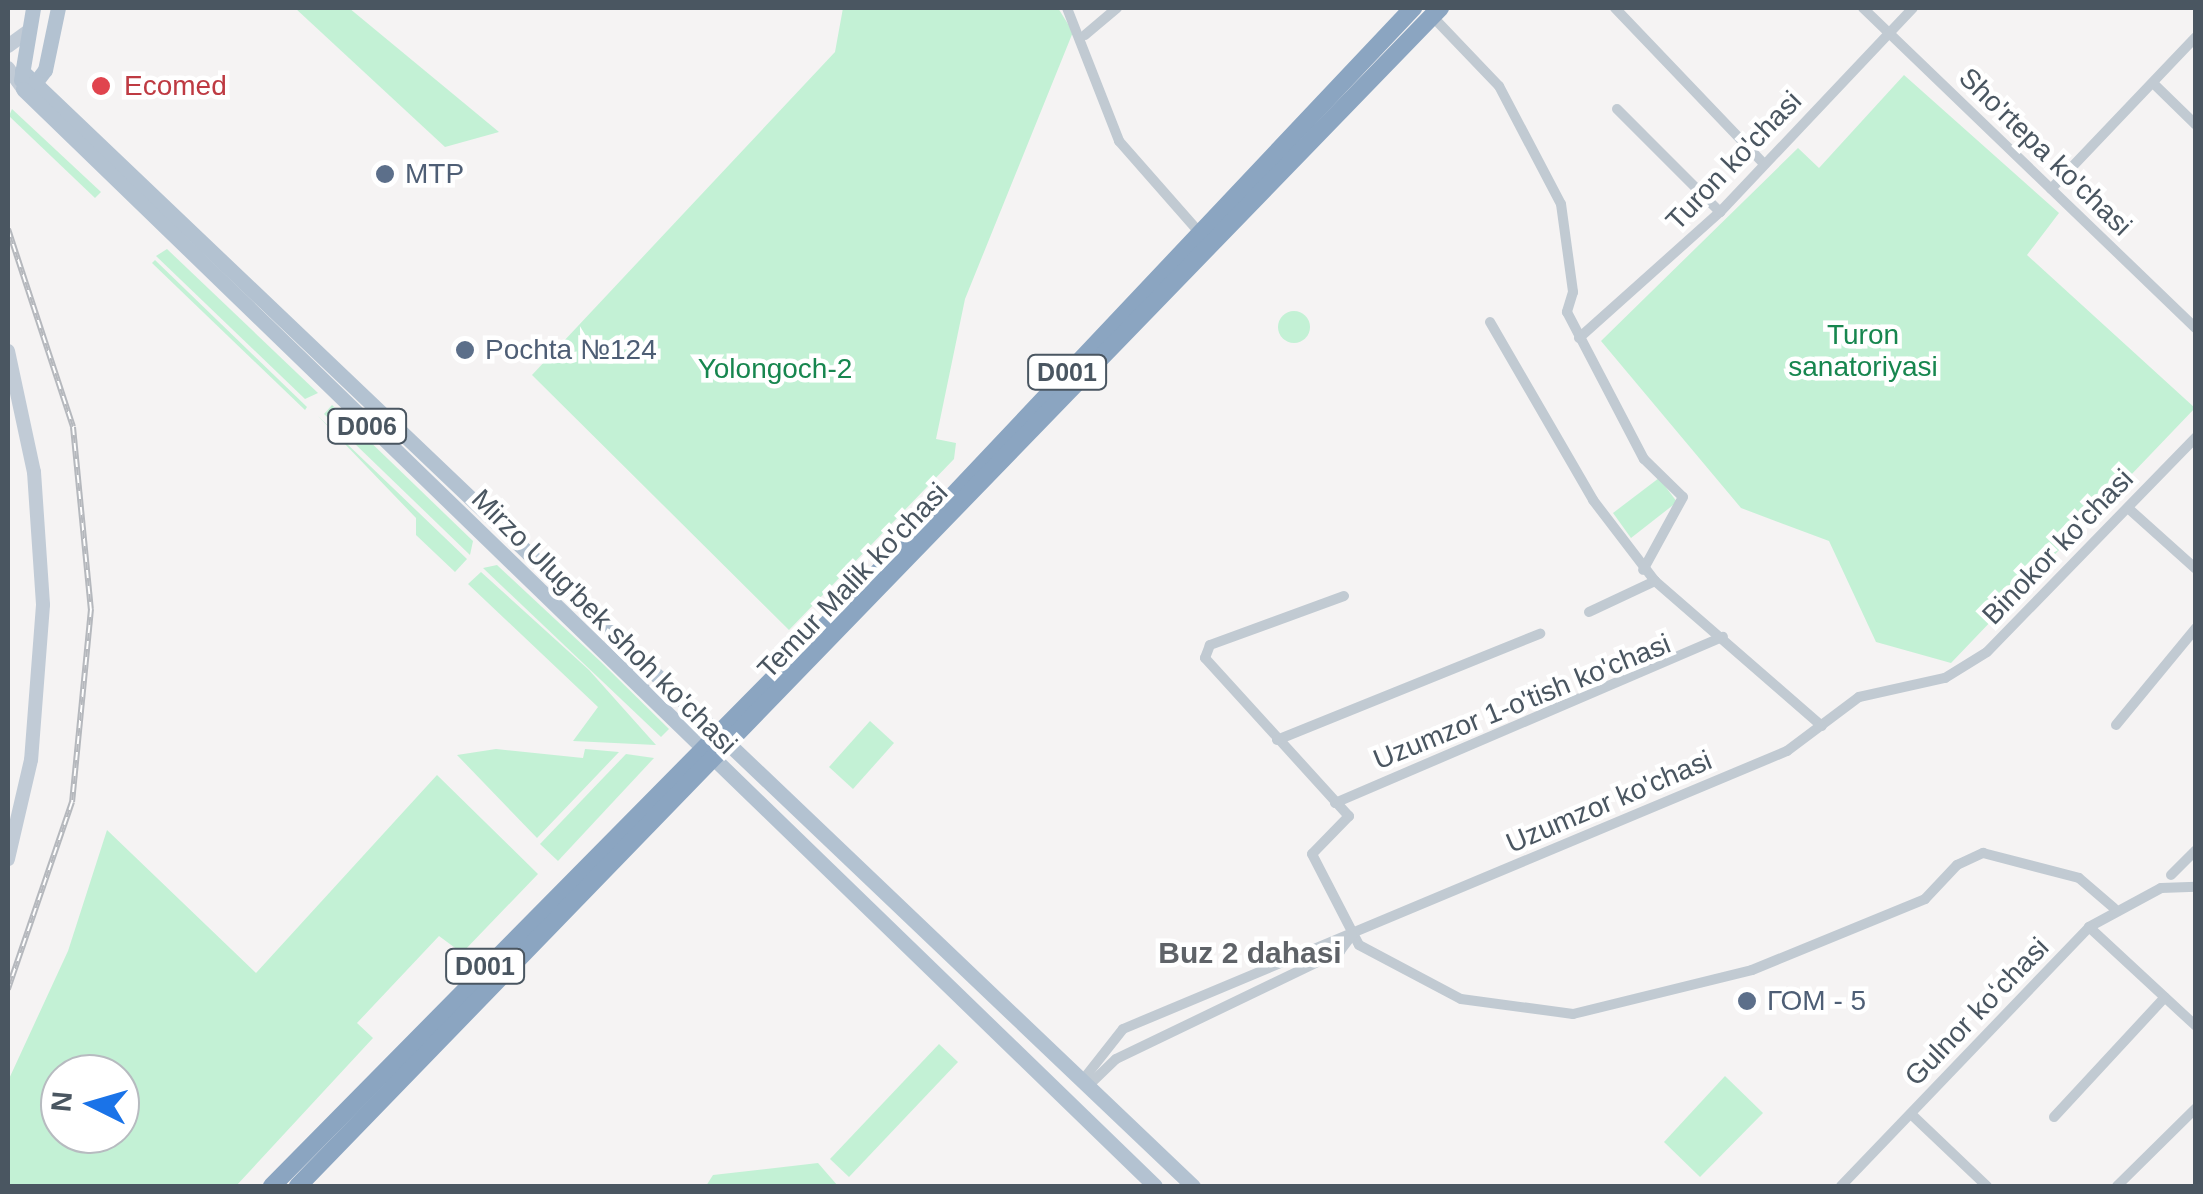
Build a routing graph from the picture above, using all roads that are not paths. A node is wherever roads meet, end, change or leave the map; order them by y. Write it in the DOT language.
graph roads {
  1 [pos="33,8"];
  2 [pos="58,8"];
  3 [pos="1067,8"];
  4 [pos="1117,8"];
  5 [pos="1413,8"];
  6 [pos="1615,8"];
  7 [pos="1864,8"];
  8 [pos="1914,8"];
  9 [pos="1436,12"];
  10 [pos="29,32"];
  11 [pos="1889,32"];
  12 [pos="1085,35"];
  13 [pos="2196,37"];
  14 [pos="8,46"];
  15 [pos="8,58"];
  16 [pos="15,70"];
  17 [pos="2153,83"];
  18 [pos="39,90"];
  19 [pos="1617,109"];
  20 [pos="2196,125"];
  21 [pos="1764,164"];
  22 [pos="2051,189"];
  23 [pos="1720,212"];
  24 [pos="1198,232"];
  25 [pos="1490,322"];
  26 [pos="2196,328"];
  27 [pos="1580,338"];
  28 [pos="8,351"];
  29 [pos="8,361"];
  30 [pos="2196,437"];
  31 [pos="2128,508"];
  32 [pos="1643,570"];
  33 [pos="2196,570"];
  34 [pos="1655,581"];
  35 [pos="1344,596"];
  36 [pos="579,601"];
  37 [pos="1589,612"];
  38 [pos="566,615"];
  39 [pos="2196,628"];
  40 [pos="1540,634"];
  41 [pos="1723,636"];
  42 [pos="1872,692"];
  43 [pos="2116,725"];
  44 [pos="1822,726"];
  45 [pos="721,738"];
  46 [pos="1277,740"];
  47 [pos="699,746"];
  48 [pos="712,761"];
  49 [pos="1334,804"];
  50 [pos="2196,850"];
  51 [pos="8,853"];
  52 [pos="2171,874"];
  53 [pos="2196,887"];
  54 [pos="2114,908"];
  55 [pos="915,923"];
  56 [pos="2089,927"];
  57 [pos="1353,934"];
  58 [pos="898,942"];
  59 [pos="991,995"];
  60 [pos="2165,998"];
  61 [pos="973,1014"];
  62 [pos="2196,1026"];
  63 [pos="1084,1084"];
  64 [pos="2196,1108"];
  65 [pos="1911,1114"];
  66 [pos="2054,1116"];
  67 [pos="295,1181"];
  68 [pos="1182,1183"];
  69 [pos="1983,1185"];
  70 [pos="272,1186"];
  71 [pos="1155,1186"];
  72 [pos="1841,1186"];
  73 [pos="2117,1186"];
  1 -- 10 [label="main road"];
  2 -- 18 [label="main road"];
  3 -- 12 [label="street"];
  4 -- 12 [label="street"];
  5 -- 24 [label="highway, Temur Malik ko'chasi / D001"];
  6 -- 21 [label="street"];
  7 -- 11 [label="street, Sho'rtepa ko'chasi"];
  8 -- 11 [label="street, Turon ko'chasi"];
  9 -- 27 [label="street"];
  9 -- 45 [label="highway, Temur Malik ko'chasi / D001"];
  10 -- 14 [label="main road"];
  10 -- 16 [label="main road"];
  11 -- 21 [label="street, Turon ko'chasi"];
  11 -- 22 [label="street, Sho'rtepa ko'chasi"];
  12 -- 24 [label="street"];
  13 -- 17 [label="street"];
  15 -- 16 [label="main road"];
  16 -- 18 [label="main road"];
  17 -- 20 [label="street"];
  17 -- 22 [label="street"];
  18 -- 36 [label="main road, Mirzo Ulug'bek shoh ko'chasi / D006"];
  18 -- 38 [label="main road, Mirzo Ulug'bek shoh ko'chasi / D006"];
  19 -- 23 [label="street"];
  21 -- 23 [label="street, Turon ko'chasi"];
  22 -- 26 [label="street, Sho'rtepa ko'chasi"];
  23 -- 27 [label="street, Turon ko'chasi"];
  24 -- 45 [label="highway, Temur Malik ko'chasi / D001"];
  25 -- 32 [label="street"];
  27 -- 32 [label="street"];
  28 -- 51 [label="main road"];
  29 -- 51 [label="main road"];
  30 -- 31 [label="street, Binokor ko'chasi"];
  31 -- 33 [label="street"];
  31 -- 42 [label="street, Binokor ko'chasi"];
  32 -- 34 [label="street"];
  34 -- 37 [label="street"];
  34 -- 41 [label="street"];
  35 -- 46 [label="street"];
  36 -- 38 [label="main road"];
  36 -- 45 [label="main road, Mirzo Ulug'bek shoh ko'chasi / D006"];
  38 -- 47 [label="main road, Mirzo Ulug'bek shoh ko'chasi / D006"];
  39 -- 43 [label="street"];
  40 -- 46 [label="street"];
  41 -- 44 [label="street"];
  41 -- 49 [label="street, Uzumzor 1-o'tish ko'chasi"];
  42 -- 44 [label="street, Uzumzor ko'chasi"];
  44 -- 57 [label="street, Uzumzor ko'chasi"];
  45 -- 47 [label="highway, Temur Malik ko'chasi / D001"];
  45 -- 48 [label="highway, Temur Malik ko'chasi / D001"];
  45 -- 55 [label="main road, Mirzo Ulug'bek shoh ko'chasi"];
  46 -- 49 [label="street"];
  47 -- 48 [label="main road, Mirzo Ulug'bek shoh ko'chasi"];
  47 -- 67 [label="highway, Temur Malik ko'chasi / D001"];
  48 -- 58 [label="main road, Mirzo Ulug'bek shoh ko'chasi"];
  48 -- 67 [label="highway, Temur Malik ko'chasi / D001"];
  49 -- 57 [label="street"];
  50 -- 52 [label="street"];
  53 -- 54 [label="street, Gulnor koʻchasi"];
  54 -- 56 [label="street, Gulnor koʻchasi"];
  54 -- 57 [label="street"];
  55 -- 58 [label="main road"];
  55 -- 59 [label="main road, Mirzo Ulug'bek shoh ko'chasi"];
  56 -- 60 [label="street"];
  56 -- 65 [label="street, Gulnor koʻchasi"];
  57 -- 63 [label="street, Uzumzor ko'chasi"];
  57 -- 63 [label="street, Uzumzor ko'chasi"];
  58 -- 61 [label="main road, Mirzo Ulug'bek shoh ko'chasi"];
  59 -- 61 [label="main road"];
  59 -- 63 [label="main road, Mirzo Ulug'bek shoh ko'chasi"];
  60 -- 62 [label="street"];
  60 -- 66 [label="street"];
  61 -- 71 [label="main road, Mirzo Ulug'bek shoh ko'chasi"];
  63 -- 68 [label="main road, Mirzo Ulug'bek shoh ko'chasi"];
  64 -- 73 [label="street"];
  65 -- 69 [label="street"];
  65 -- 72 [label="street, Gulnor koʻchasi"];
  67 -- 70 [label="highway, Temur Malik ko'chasi / D001"];
}
